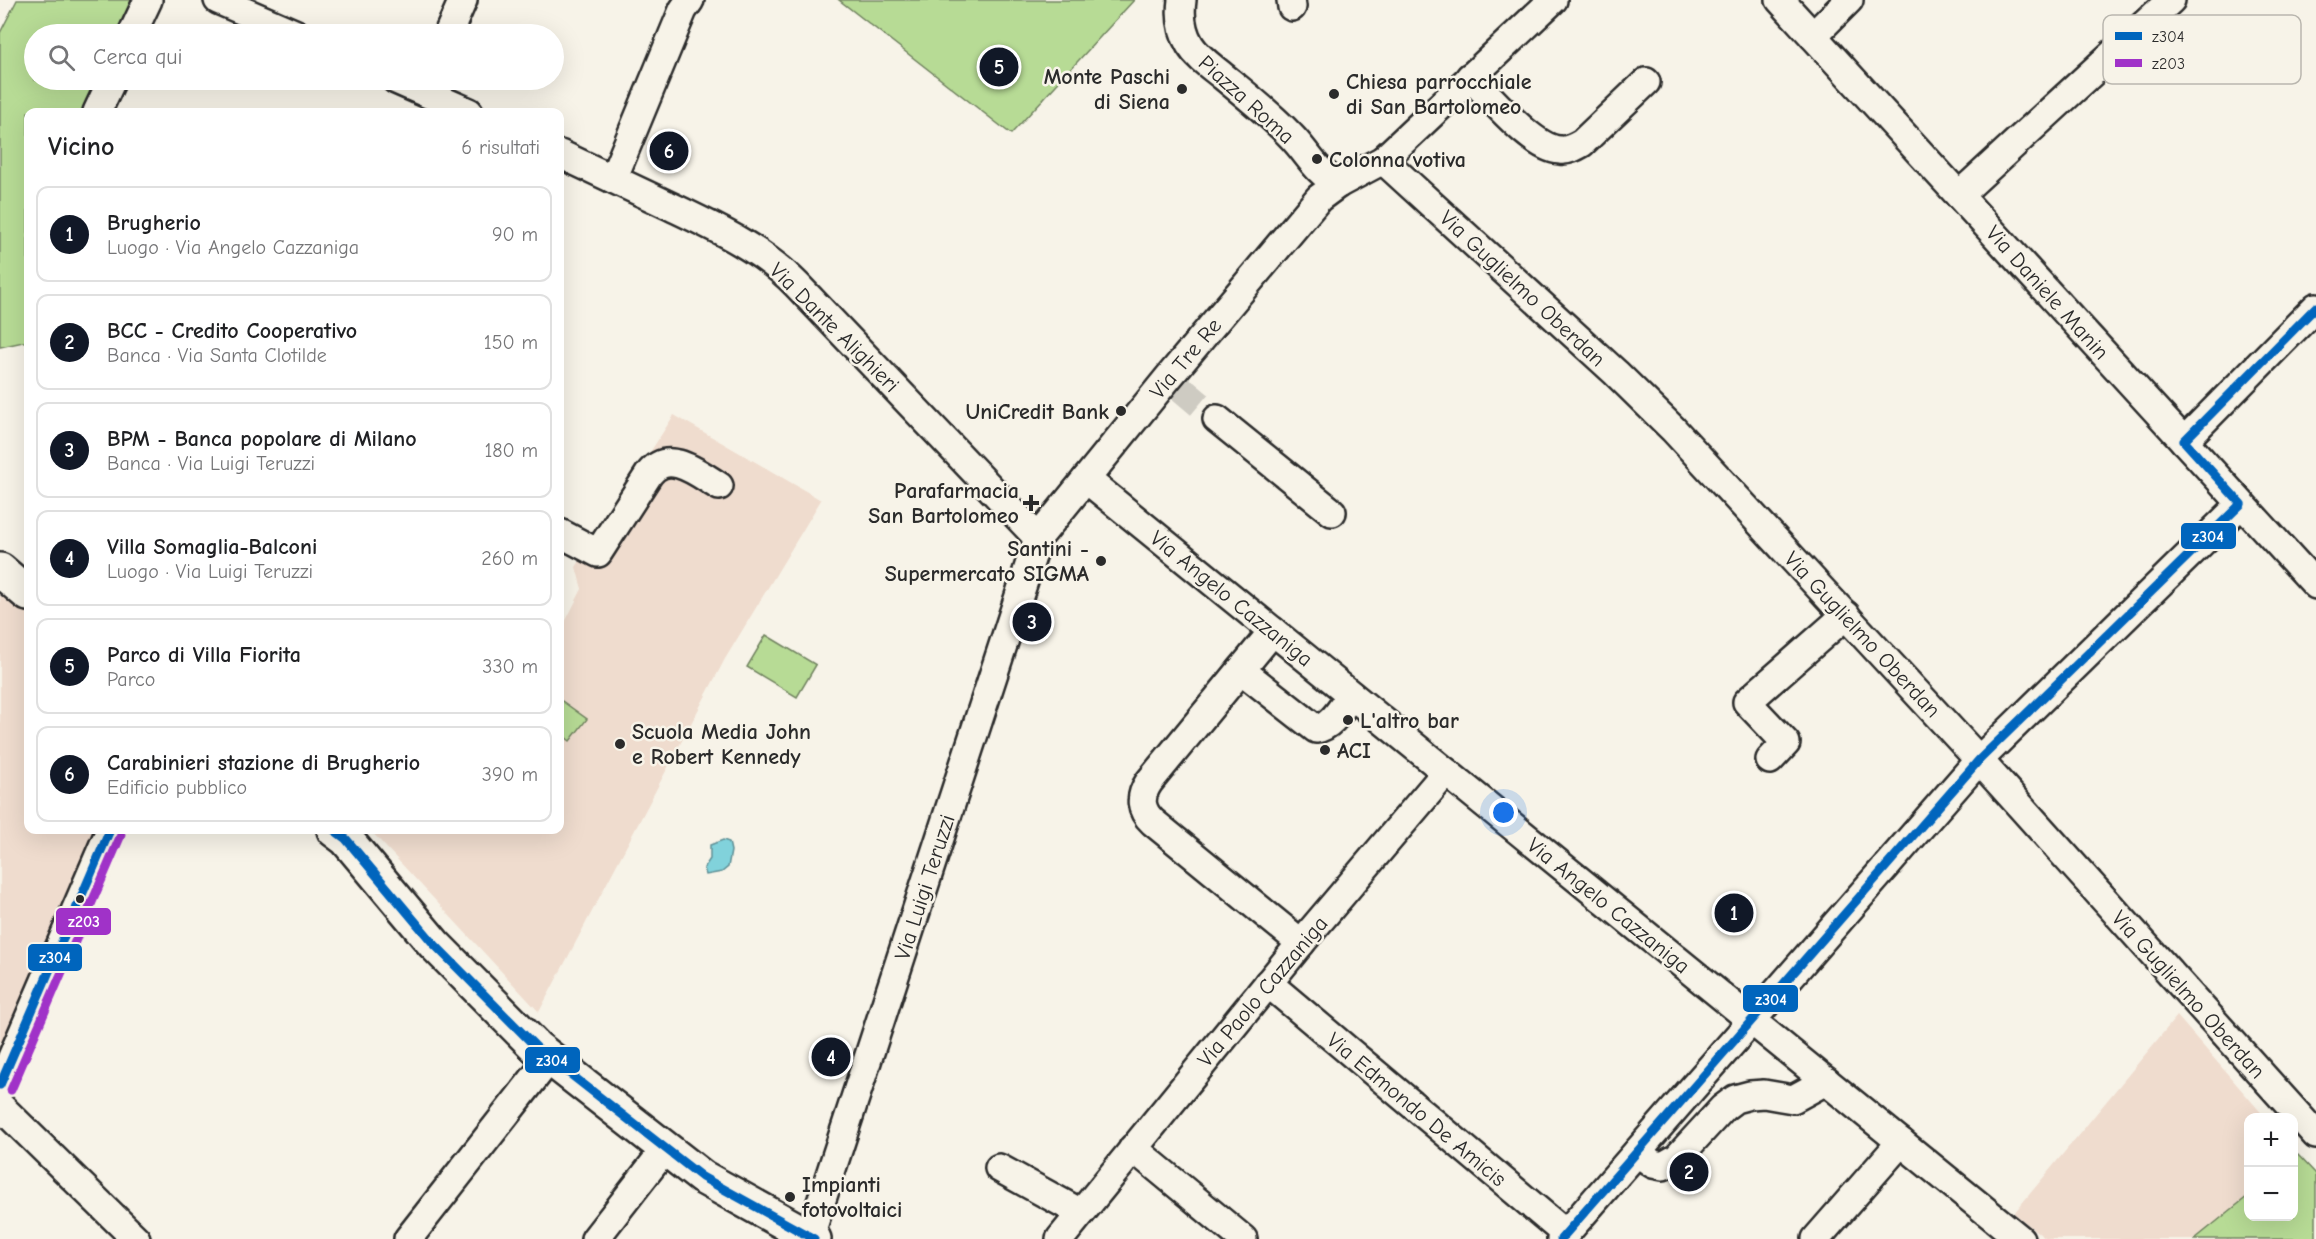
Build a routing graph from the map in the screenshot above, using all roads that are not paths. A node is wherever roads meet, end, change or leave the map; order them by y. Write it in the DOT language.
graph roads {
  1 [pos="148,0"];
  2 [pos="218,0"];
  3 [pos="463,0"];
  4 [pos="690,0"];
  5 [pos="1182,0"];
  6 [pos="1553,0"];
  7 [pos="1780,0"];
  8 [pos="1849,0"];
  9 [pos="2171,0"];
  10 [pos="2155,15"];
  11 [pos="137,24"];
  12 [pos="273,24"];
  13 [pos="452,24"];
  14 [pos="1813,36"];
  15 [pos="2103,63"];
  16 [pos="1470,77"];
  17 [pos="1646,82"];
  18 [pos="107,90"];
  19 [pos="421,94"];
  20 [pos="99,108"];
  21 [pos="458,108"];
  22 [pos="564,156"];
  23 [pos="1383,160"];
  24 [pos="613,179"];
  25 [pos="1338,184"];
  26 [pos="1959,195"];
  27 [pos="2316,307"];
  28 [pos="1218,419"];
  29 [pos="2184,441"];
  30 [pos="1086,479"];
  31 [pos="719,486"];
  32 [pos="2241,504"];
  33 [pos="1332,512"];
  34 [pos="564,535"];
  35 [pos="1038,538"];
  36 [pos="0,570"];
  37 [pos="2316,585"];
  38 [pos="24,591"];
  39 [pos="1846,615"];
  40 [pos="1273,631"];
  41 [pos="1241,670"];
  42 [pos="1351,695"];
  43 [pos="1770,760"];
  44 [pos="1979,760"];
  45 [pos="1446,772"];
  46 [pos="108,834"];
  47 [pos="339,834"];
  48 [pos="1301,943"];
  49 [pos="1268,983"];
  50 [pos="1752,1021"];
  51 [pos="550,1058"];
  52 [pos="1826,1081"];
  53 [pos="0,1085"];
  54 [pos="0,1106"];
  55 [pos="2316,1135"];
  56 [pos="1901,1142"];
  57 [pos="666,1148"];
  58 [pos="1133,1148"];
  59 [pos="1637,1152"];
  60 [pos="999,1168"];
  61 [pos="1081,1213"];
  62 [pos="1564,1236"];
  63 [pos="811,1238"];
  64 [pos="136,1239"];
  65 [pos="408,1239"];
  66 [pos="595,1239"];
  67 [pos="1060,1239"];
  68 [pos="1243,1239"];
  69 [pos="1816,1239"];
  70 [pos="2020,1239"];
  1 -- 11 [label="street"];
  2 -- 12 [label="street"];
  3 -- 13 [label="street"];
  4 -- 24 [label="street"];
  5 -- 25 [label="street, Piazza Roma"];
  6 -- 16 [label="street, Via Tre Re"];
  7 -- 14 [label="street, Via Daniele Manin"];
  8 -- 14 [label="street"];
  9 -- 10 [label="street"];
  14 -- 26 [label="street, Via Daniele Manin"];
  15 -- 26 [label="street"];
  16 -- 17 [label="street"];
  16 -- 23 [label="street, Via Tre Re"];
  18 -- 20 [label="street"];
  19 -- 21 [label="street"];
  22 -- 24 [label="street, Via Dante Alighieri"];
  23 -- 25 [label="street, Via Tre Re"];
  23 -- 39 [label="street, Via Guglielmo Oberdan"];
  24 -- 35 [label="street, Via Dante Alighieri"];
  25 -- 30 [label="street, Via Tre Re"];
  26 -- 29 [label="street, Via Daniele Manin"];
  27 -- 29 [label="street"];
  28 -- 33 [label="street"];
  29 -- 32 [label="street, Via Daniele Manin"];
  30 -- 35 [label="street, Via Tre Re"];
  30 -- 40 [label="street, Via Angelo Cazzaniga"];
  31 -- 34 [label="street"];
  32 -- 37 [label="street, Via Daniele Manin"];
  32 -- 44 [label="street"];
  35 -- 63 [label="street, Via Luigi Teruzzi"];
  36 -- 38 [label="main road"];
  39 -- 43 [label="street"];
  39 -- 44 [label="street, Via Guglielmo Oberdan"];
  40 -- 41 [label="street"];
  40 -- 42 [label="street, Via Angelo Cazzaniga"];
  41 -- 42 [label="street"];
  41 -- 48 [label="street"];
  42 -- 45 [label="street, Via Angelo Cazzaniga"];
  44 -- 50 [label="street"];
  44 -- 55 [label="street, Via Guglielmo Oberdan"];
  45 -- 48 [label="street, Via Paolo Cazzaniga"];
  45 -- 50 [label="street, Via Angelo Cazzaniga"];
  46 -- 53 [label="street"];
  47 -- 51 [label="main road"];
  48 -- 49 [label="street, Via Paolo Cazzaniga"];
  49 -- 58 [label="street, Via Paolo Cazzaniga"];
  49 -- 62 [label="street, Via Edmondo De Amicis"];
  50 -- 52 [label="street, Via Angelo Cazzaniga"];
  50 -- 59 [label="street"];
  51 -- 57 [label="main road"];
  51 -- 65 [label="street"];
  52 -- 56 [label="street, Via Angelo Cazzaniga"];
  52 -- 59 [label="street"];
  54 -- 64 [label="street"];
  56 -- 69 [label="street"];
  56 -- 70 [label="street, Via Angelo Cazzaniga"];
  57 -- 63 [label="main road"];
  57 -- 66 [label="street"];
  58 -- 61 [label="street, Via Paolo Cazzaniga"];
  58 -- 68 [label="street"];
  59 -- 62 [label="street"];
  60 -- 61 [label="street"];
  61 -- 67 [label="street, Via Paolo Cazzaniga"];
}
